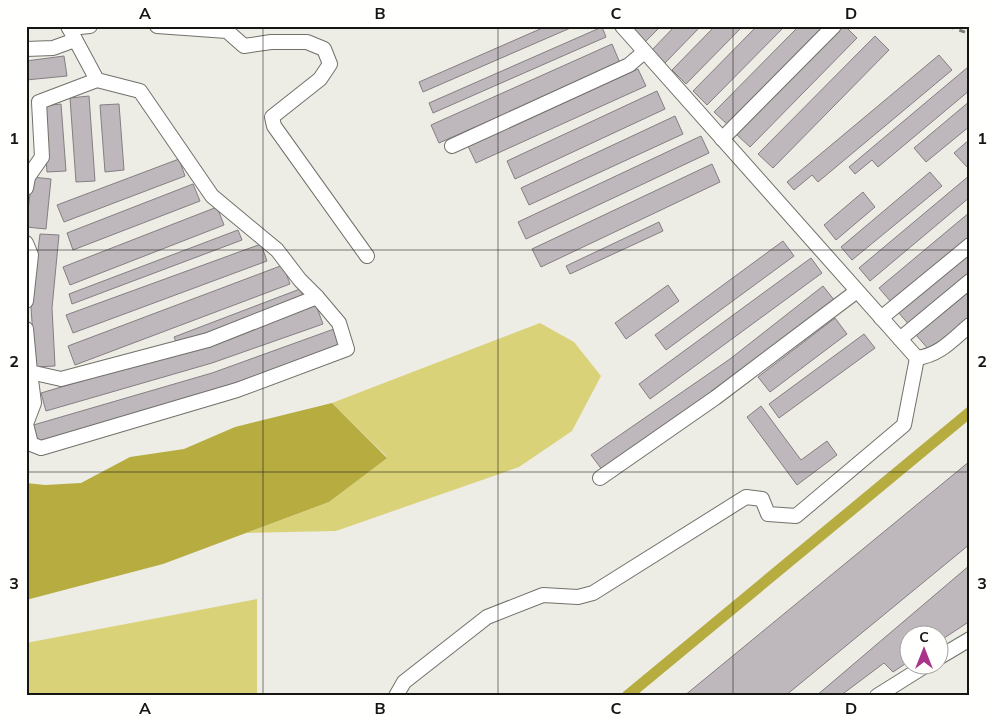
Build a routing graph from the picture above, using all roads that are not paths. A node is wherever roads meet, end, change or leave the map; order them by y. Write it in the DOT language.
graph roads {
  1 [pos="90,26"];
  2 [pos="157,26"];
  3 [pos="622,26"];
  4 [pos="834,26"];
  5 [pos="68,27"];
  6 [pos="76,40"];
  7 [pos="26,49"];
  8 [pos="644,52"];
  9 [pos="96,80"];
  10 [pos="722,139"];
  11 [pos="452,146"];
  12 [pos="26,188"];
  13 [pos="26,243"];
  14 [pos="970,245"];
  15 [pos="367,256"];
  16 [pos="970,282"];
  17 [pos="857,291"];
  18 [pos="317,297"];
  19 [pos="26,300"];
  20 [pos="881,318"];
  21 [pos="970,325"];
  22 [pos="26,329"];
  23 [pos="900,339"];
  24 [pos="917,358"];
  25 [pos="30,372"];
  26 [pos="600,478"];
  27 [pos="970,639"];
  28 [pos="948,652"];
  29 [pos="912,674"];
  30 [pos="396,696"];
  31 [pos="877,696"];
  1 -- 5 [label="street"];
  2 -- 15 [label="street"];
  3 -- 8 [label="street"];
  4 -- 10 [label="street"];
  5 -- 6 [label="street"];
  6 -- 7 [label="street"];
  6 -- 9 [label="street"];
  8 -- 10 [label="street"];
  8 -- 11 [label="street"];
  9 -- 12 [label="street"];
  9 -- 18 [label="street"];
  10 -- 17 [label="street"];
  13 -- 19 [label="street"];
  14 -- 20 [label="street"];
  16 -- 23 [label="street"];
  17 -- 20 [label="street"];
  17 -- 26 [label="street"];
  18 -- 25 [label="street"];
  18 -- 25 [label="street"];
  20 -- 23 [label="street"];
  21 -- 24 [label="street"];
  22 -- 25 [label="street"];
  23 -- 24 [label="street"];
  24 -- 30 [label="street"];
  27 -- 28 [label="street"];
  29 -- 31 [label="street"];
}
